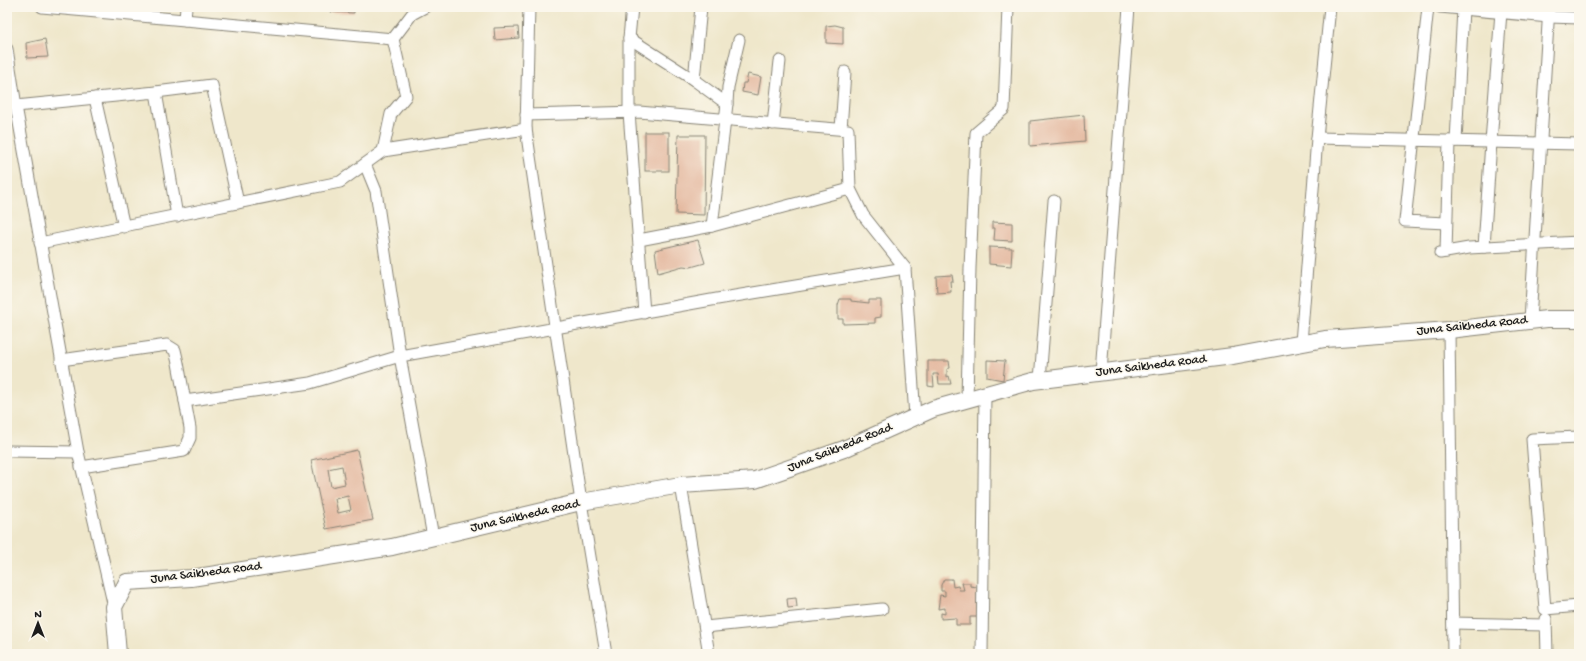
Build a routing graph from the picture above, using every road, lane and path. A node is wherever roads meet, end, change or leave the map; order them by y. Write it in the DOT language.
graph roads {
  1 [pos="42,7"];
  2 [pos="186,7"];
  3 [pos="425,7"];
  4 [pos="529,7"];
  5 [pos="632,7"];
  6 [pos="701,7"];
  7 [pos="1008,7"];
  8 [pos="1129,7"];
  9 [pos="1330,7"];
  10 [pos="1428,7"];
  11 [pos="1440,7"];
  12 [pos="1463,9"];
  13 [pos="1501,12"];
  14 [pos="1549,12"];
  15 [pos="1579,18"];
  16 [pos="185,20"];
  17 [pos="629,38"];
  18 [pos="393,39"];
  19 [pos="740,40"];
  20 [pos="7,48"];
  21 [pos="780,61"];
  22 [pos="845,72"];
  23 [pos="694,80"];
  24 [pos="156,92"];
  25 [pos="10,95"];
  26 [pos="95,98"];
  27 [pos="727,104"];
  28 [pos="16,106"];
  29 [pos="629,112"];
  30 [pos="526,115"];
  31 [pos="725,120"];
  32 [pos="773,124"];
  33 [pos="526,129"];
  34 [pos="841,129"];
  35 [pos="1317,138"];
  36 [pos="1413,141"];
  37 [pos="1453,141"];
  38 [pos="1491,142"];
  39 [pos="1541,143"];
  40 [pos="1579,144"];
  41 [pos="383,152"];
  42 [pos="365,164"];
  43 [pos="850,189"];
  44 [pos="1054,201"];
  45 [pos="238,203"];
  46 [pos="177,216"];
  47 [pos="1446,223"];
  48 [pos="124,226"];
  49 [pos="712,226"];
  50 [pos="639,240"];
  51 [pos="1579,242"];
  52 [pos="40,244"];
  53 [pos="1535,244"];
  54 [pos="1484,247"];
  55 [pos="905,268"];
  56 [pos="644,313"];
  57 [pos="1579,318"];
  58 [pos="1530,320"];
  59 [pos="555,329"];
  60 [pos="1449,330"];
  61 [pos="1300,343"];
  62 [pos="400,356"];
  63 [pos="61,360"];
  64 [pos="1101,372"];
  65 [pos="1040,380"];
  66 [pos="985,394"];
  67 [pos="967,400"];
  68 [pos="185,401"];
  69 [pos="915,417"];
  70 [pos="1579,437"];
  71 [pos="7,451"];
  72 [pos="78,452"];
  73 [pos="81,467"];
  74 [pos="681,485"];
  75 [pos="581,502"];
  76 [pos="432,537"];
  77 [pos="1545,606"];
  78 [pos="1579,606"];
  79 [pos="114,607"];
  80 [pos="882,608"];
  81 [pos="1453,623"];
  82 [pos="1546,625"];
  83 [pos="705,627"];
  84 [pos="118,654"];
  85 [pos="606,654"];
  86 [pos="709,654"];
  87 [pos="982,654"];
  88 [pos="1453,654"];
  89 [pos="1547,654"];
  1 -- 16 [label="street"];
  2 -- 16 [label="street"];
  3 -- 18 [label="street"];
  4 -- 30 [label="street"];
  5 -- 17 [label="street"];
  6 -- 23 [label="street"];
  7 -- 67 [label="street"];
  8 -- 64 [label="street"];
  9 -- 35 [label="street"];
  10 -- 36 [label="street"];
  11 -- 12 [label="street"];
  12 -- 13 [label="street"];
  12 -- 37 [label="street"];
  13 -- 14 [label="street"];
  13 -- 38 [label="street"];
  14 -- 15 [label="street"];
  14 -- 39 [label="street"];
  16 -- 18 [label="street"];
  17 -- 23 [label="street"];
  17 -- 29 [label="street"];
  18 -- 41 [label="street"];
  19 -- 27 [label="street"];
  20 -- 25 [label="street"];
  21 -- 32 [label="street"];
  22 -- 34 [label="street"];
  23 -- 27 [label="street"];
  24 -- 26 [label="street"];
  24 -- 45 [label="street"];
  24 -- 46 [label="street"];
  25 -- 28 [label="street"];
  26 -- 28 [label="street"];
  26 -- 48 [label="street"];
  27 -- 31 [label="street"];
  28 -- 52 [label="street"];
  29 -- 30 [label="street"];
  29 -- 31 [label="street"];
  29 -- 50 [label="street"];
  30 -- 33 [label="street"];
  31 -- 32 [label="street"];
  31 -- 49 [label="street"];
  32 -- 34 [label="street"];
  33 -- 41 [label="street"];
  33 -- 59 [label="street"];
  34 -- 43 [label="street"];
  35 -- 36 [label="street"];
  35 -- 61 [label="street"];
  36 -- 37 [label="street"];
  36 -- 47 [label="street"];
  37 -- 38 [label="street"];
  37 -- 47 [label="street"];
  38 -- 39 [label="street"];
  38 -- 54 [label="street"];
  39 -- 40 [label="street"];
  39 -- 53 [label="street"];
  41 -- 42 [label="street"];
  42 -- 45 [label="street"];
  42 -- 62 [label="street"];
  43 -- 49 [label="street"];
  43 -- 55 [label="street"];
  44 -- 65 [label="street"];
  45 -- 46 [label="street"];
  46 -- 48 [label="street"];
  47 -- 54 [label="street"];
  48 -- 52 [label="street"];
  49 -- 50 [label="street"];
  50 -- 56 [label="street"];
  51 -- 53 [label="street"];
  52 -- 63 [label="street"];
  53 -- 54 [label="street"];
  53 -- 58 [label="street"];
  55 -- 56 [label="street"];
  55 -- 69 [label="street"];
  56 -- 59 [label="street"];
  57 -- 58 [label="main road, Juna Saikheda Road"];
  58 -- 60 [label="main road, Juna Saikheda Road"];
  59 -- 62 [label="street"];
  59 -- 75 [label="street"];
  60 -- 61 [label="main road, Juna Saikheda Road"];
  60 -- 81 [label="street"];
  61 -- 64 [label="main road, Juna Saikheda Road"];
  62 -- 68 [label="street"];
  62 -- 76 [label="street"];
  63 -- 68 [label="street"];
  63 -- 72 [label="street"];
  64 -- 65 [label="main road, Juna Saikheda Road"];
  65 -- 66 [label="main road, Juna Saikheda Road"];
  66 -- 67 [label="main road, Juna Saikheda Road"];
  66 -- 87 [label="street"];
  67 -- 69 [label="main road, Juna Saikheda Road"];
  68 -- 73 [label="street"];
  69 -- 74 [label="main road, Juna Saikheda Road"];
  70 -- 77 [label="street"];
  71 -- 72 [label="street"];
  72 -- 73 [label="street"];
  73 -- 79 [label="street"];
  74 -- 75 [label="main road, Juna Saikheda Road"];
  74 -- 83 [label="street"];
  75 -- 76 [label="main road, Juna Saikheda Road"];
  75 -- 85 [label="street"];
  76 -- 79 [label="main road, Juna Saikheda Road"];
  77 -- 78 [label="street"];
  77 -- 82 [label="street"];
  79 -- 84 [label="main road"];
  80 -- 83 [label="street"];
  81 -- 82 [label="street"];
  81 -- 88 [label="street"];
  82 -- 89 [label="street"];
  83 -- 86 [label="street"];
}
